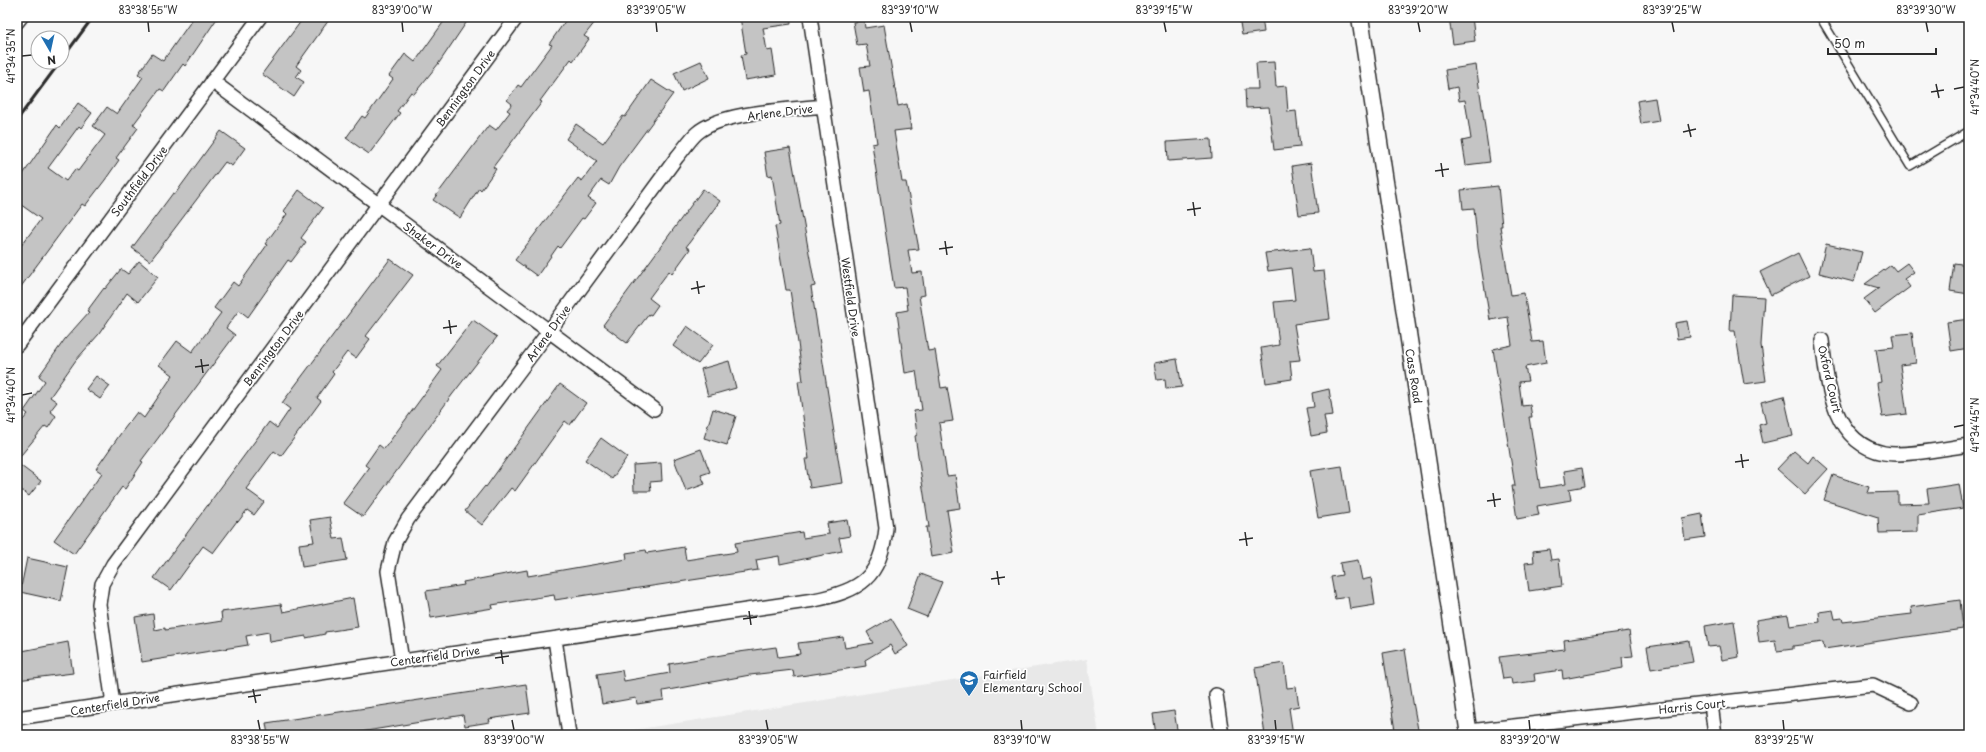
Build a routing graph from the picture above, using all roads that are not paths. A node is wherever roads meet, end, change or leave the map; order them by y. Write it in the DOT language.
graph roads {
  1 [pos="21,17"];
  2 [pos="260,17"];
  3 [pos="518,17"];
  4 [pos="810,17"];
  5 [pos="1360,17"];
  6 [pos="1820,17"];
  7 [pos="17,22"];
  8 [pos="212,81"];
  9 [pos="823,106"];
  10 [pos="1969,131"];
  11 [pos="379,205"];
  12 [pos="550,330"];
  13 [pos="1822,340"];
  14 [pos="17,345"];
  15 [pos="654,409"];
  16 [pos="1969,445"];
  17 [pos="871,574"];
  18 [pos="555,639"];
  19 [pos="402,661"];
  20 [pos="1216,695"];
  21 [pos="1911,703"];
  22 [pos="112,704"];
  23 [pos="1711,704"];
  24 [pos="17,718"];
  25 [pos="1469,733"];
  26 [pos="569,735"];
  27 [pos="1222,735"];
  28 [pos="1716,735"];
  1 -- 7 [label="street"];
  2 -- 8 [label="street, Southfield Drive"];
  3 -- 11 [label="street, Bennington Drive"];
  4 -- 9 [label="street, Westfield Drive"];
  5 -- 25 [label="street, Cass Road"];
  6 -- 10 [label="lane"];
  8 -- 11 [label="street, Shaker Drive"];
  8 -- 14 [label="street, Southfield Drive"];
  9 -- 12 [label="street, Arlene Drive"];
  9 -- 17 [label="street, Westfield Drive"];
  11 -- 12 [label="street, Shaker Drive"];
  11 -- 22 [label="street, Bennington Drive"];
  12 -- 15 [label="street, Shaker Drive"];
  12 -- 19 [label="street, Arlene Drive"];
  13 -- 16 [label="street, Oxford Court"];
  17 -- 18 [label="street, Centerfield Drive"];
  18 -- 19 [label="street, Centerfield Drive"];
  18 -- 26 [label="street"];
  19 -- 22 [label="street, Centerfield Drive"];
  20 -- 27 [label="street"];
  21 -- 23 [label="street, Harris Court"];
  22 -- 24 [label="street, Centerfield Drive"];
  23 -- 25 [label="street, Harris Court"];
  23 -- 28 [label="street"];
}
